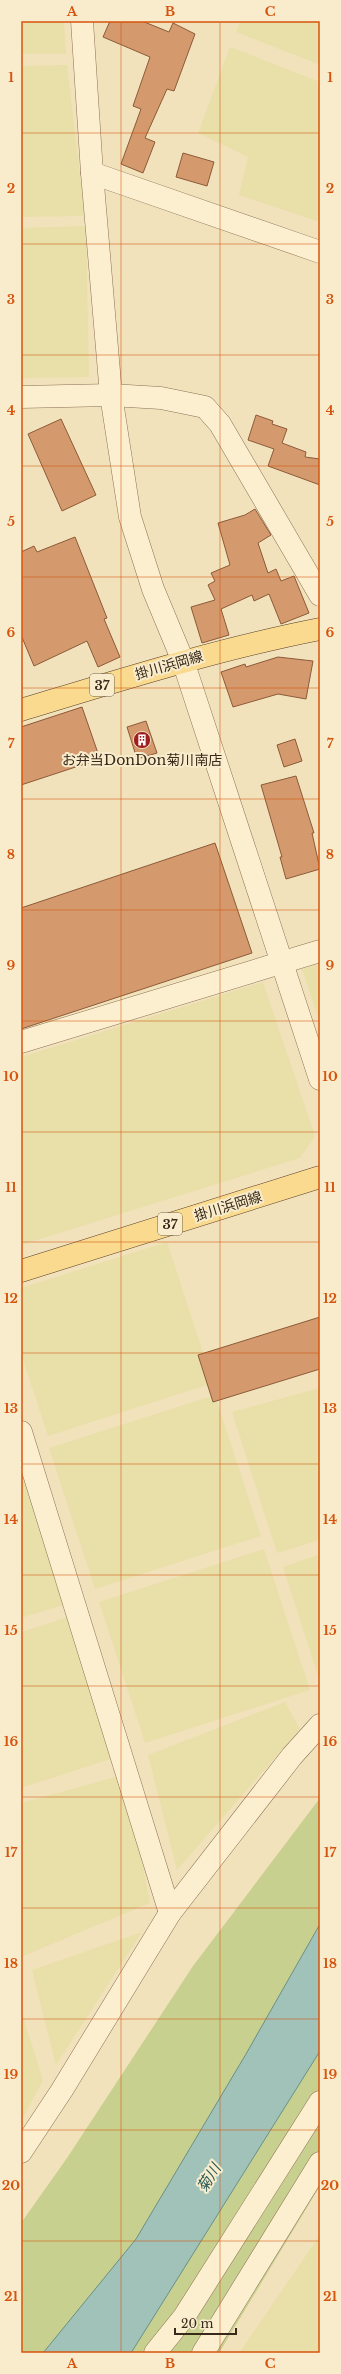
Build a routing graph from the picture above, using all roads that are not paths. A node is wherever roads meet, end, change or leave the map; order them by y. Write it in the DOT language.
graph roads {
  1 [pos="82,21"];
  2 [pos="92,173"];
  3 [pos="320,252"];
  4 [pos="111,395"];
  5 [pos="21,397"];
  6 [pos="320,595"];
  7 [pos="320,629"];
  8 [pos="183,660"];
  9 [pos="21,710"];
  10 [pos="320,951"];
  11 [pos="282,962"];
  12 [pos="21,1042"];
  13 [pos="320,1079"];
  14 [pos="320,1176"];
  15 [pos="21,1270"];
  16 [pos="21,1432"];
  17 [pos="320,1725"];
  18 [pos="170,1913"];
  19 [pos="320,2102"];
  20 [pos="21,2152"];
  21 [pos="320,2163"];
  22 [pos="155,2353"];
  23 [pos="203,2353"];
  1 -- 2 [label="street"];
  2 -- 3 [label="street"];
  2 -- 4 [label="street"];
  4 -- 5 [label="street"];
  4 -- 6 [label="street"];
  4 -- 8 [label="street"];
  7 -- 8 [label="main road, 掛川浜岡線 / 37"];
  8 -- 9 [label="main road, 掛川浜岡線 / 37"];
  8 -- 11 [label="street"];
  10 -- 11 [label="street"];
  11 -- 12 [label="street"];
  11 -- 13 [label="street"];
  14 -- 15 [label="main road, 掛川浜岡線 / 37"];
  16 -- 18 [label="street"];
  17 -- 18 [label="street"];
  18 -- 20 [label="street"];
  19 -- 22 [label="street"];
  21 -- 23 [label="street"];
}
